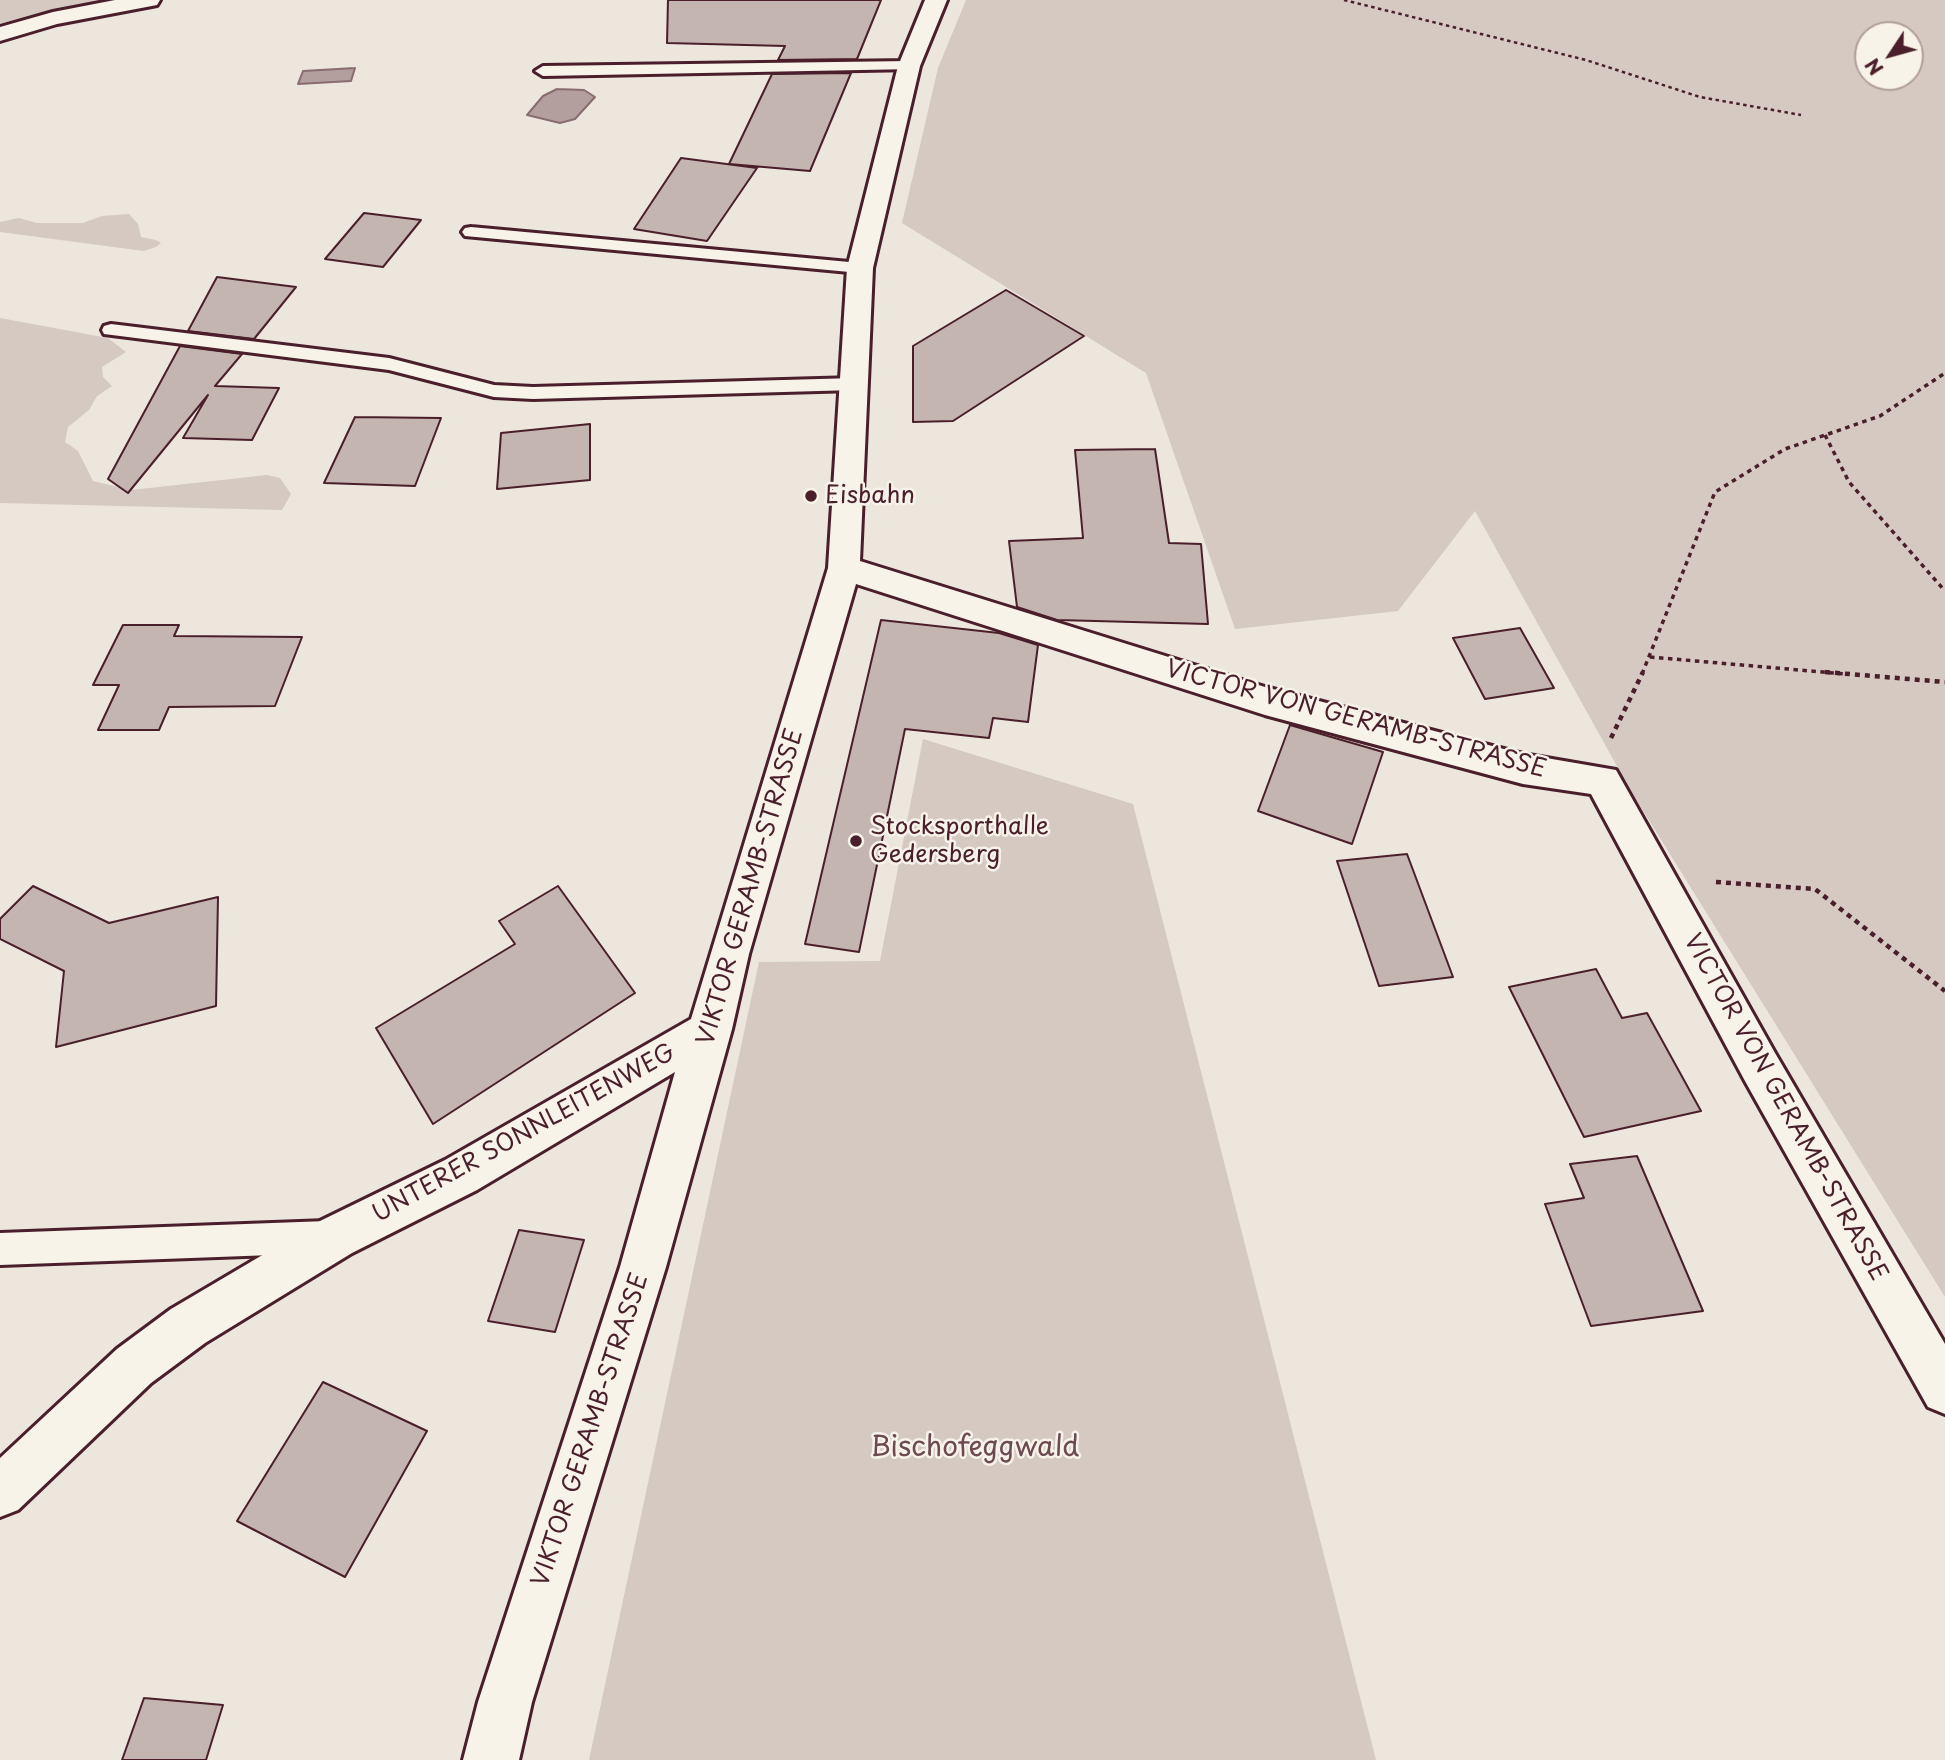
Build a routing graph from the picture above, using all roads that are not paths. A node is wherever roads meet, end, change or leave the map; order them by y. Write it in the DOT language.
graph roads {
  1 [pos="149,0"];
  2 [pos="936,0"];
  3 [pos="0,34"];
  4 [pos="909,66"];
  5 [pos="543,71"];
  6 [pos="471,232"];
  7 [pos="860,268"];
  8 [pos="111,330"];
  9 [pos="855,384"];
  10 [pos="844,568"];
  11 [pos="711,1029"];
  12 [pos="336,1237"];
  13 [pos="0,1249"];
  14 [pos="1945,1390"];
  15 [pos="0,1492"];
  16 [pos="491,1760"];
  1 -- 3 [label="street"];
  2 -- 4 [label="street, VIKTOR GERAMB-STRASSE"];
  4 -- 5 [label="lane"];
  4 -- 7 [label="street, VIKTOR GERAMB-STRASSE"];
  6 -- 7 [label="lane"];
  7 -- 9 [label="street, VIKTOR GERAMB-STRASSE"];
  8 -- 9 [label="lane"];
  9 -- 10 [label="street, VIKTOR GERAMB-STRASSE"];
  10 -- 11 [label="street, VIKTOR GERAMB-STRASSE"];
  10 -- 14 [label="street, VICTOR VON GERAMB-STRASSE"];
  11 -- 12 [label="street, UNTERER SONNLEITENWEG"];
  11 -- 16 [label="street, VIKTOR GERAMB-STRASSE"];
  12 -- 13 [label="lane, UNTERER SONNLEITENWEG"];
  12 -- 15 [label="street, UNTERER SONNLEITENWEG"];
}
